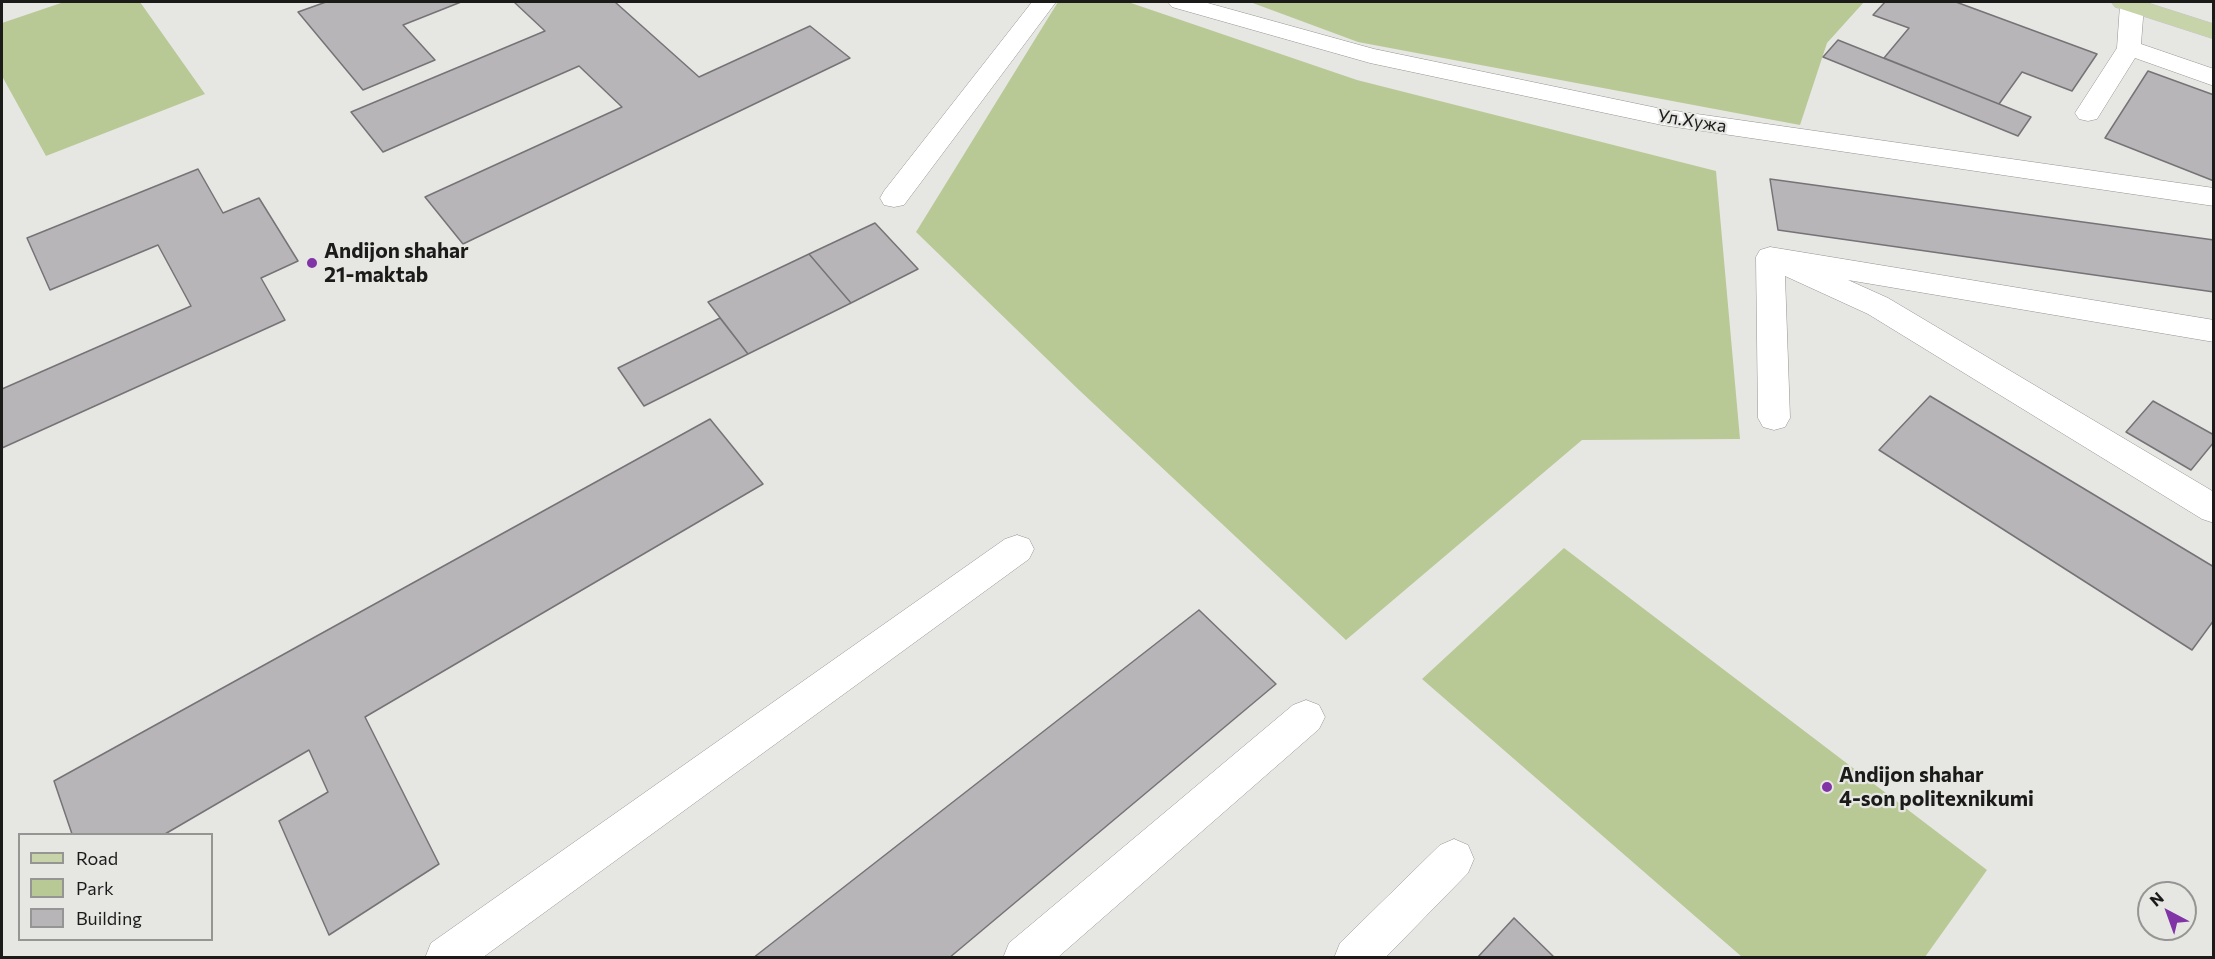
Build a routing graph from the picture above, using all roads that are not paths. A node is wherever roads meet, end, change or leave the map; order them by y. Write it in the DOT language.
graph roads {
  1 [pos="1044,2"];
  2 [pos="1180,2"];
  3 [pos="2188,2"];
  4 [pos="2128,3"];
  5 [pos="2214,10"];
  6 [pos="2214,32"];
  7 [pos="2128,48"];
  8 [pos="2214,78"];
  9 [pos="2088,113"];
  10 [pos="2214,197"];
  11 [pos="894,198"];
  12 [pos="1770,258"];
  13 [pos="2214,331"];
  14 [pos="1774,418"];
  15 [pos="2214,509"];
  16 [pos="1017,549"];
  17 [pos="1306,717"];
  18 [pos="1454,859"];
  19 [pos="446,957"];
  20 [pos="1024,957"];
  21 [pos="1354,957"];
  1 -- 11 [label="street"];
  2 -- 10 [label="street, Ул.Хужа"];
  3 -- 5 [label="main road"];
  4 -- 6 [label="main road"];
  4 -- 7 [label="street"];
  7 -- 8 [label="street"];
  7 -- 9 [label="street"];
  12 -- 13 [label="street"];
  12 -- 14 [label="street"];
  12 -- 15 [label="street"];
  16 -- 19 [label="street"];
  17 -- 20 [label="street"];
  18 -- 21 [label="street"];
}
